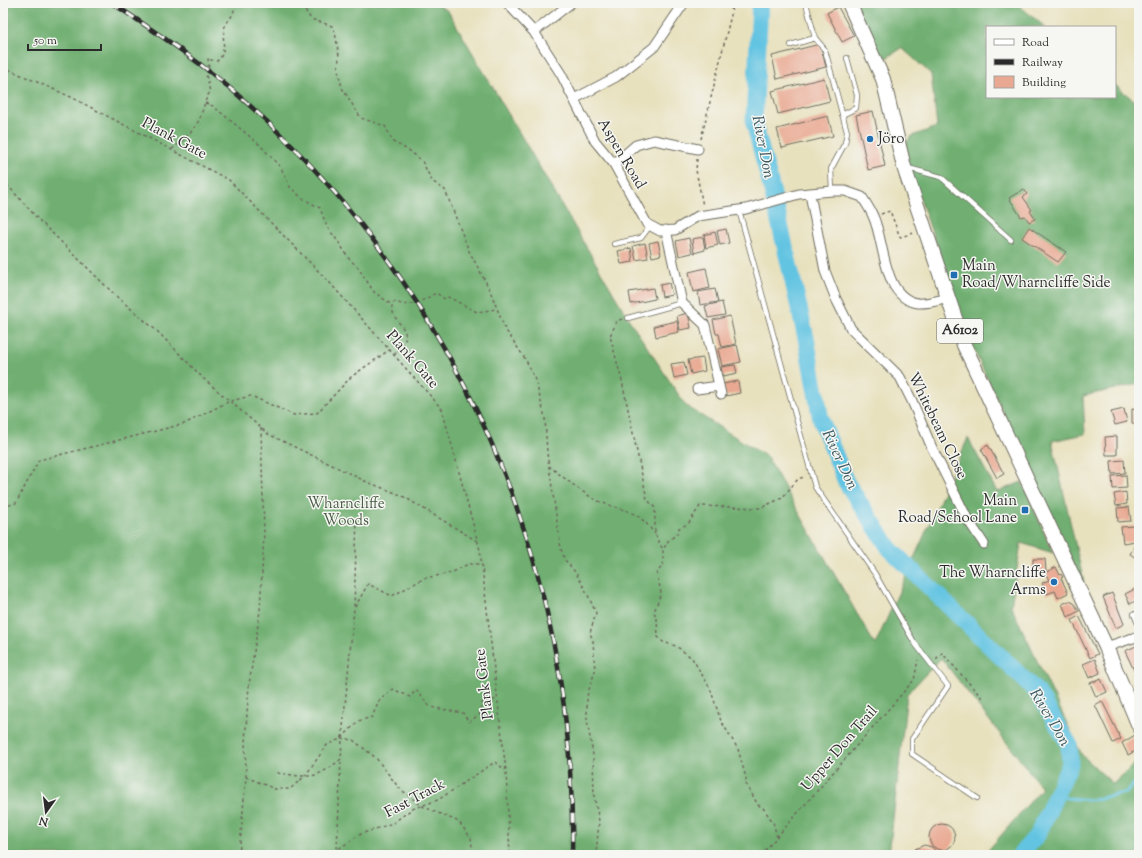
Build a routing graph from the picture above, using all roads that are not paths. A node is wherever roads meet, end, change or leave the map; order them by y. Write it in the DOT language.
graph roads {
  1 [pos="507,3"];
  2 [pos="571,3"];
  3 [pos="684,3"];
  4 [pos="806,3"];
  5 [pos="848,3"];
  6 [pos="534,32"];
  7 [pos="814,38"];
  8 [pos="791,45"];
  9 [pos="847,58"];
  10 [pos="574,99"];
  11 [pos="842,115"];
  12 [pos="698,149"];
  13 [pos="614,164"];
  14 [pos="904,167"];
  15 [pos="832,191"];
  16 [pos="810,194"];
  17 [pos="743,209"];
  18 [pos="650,226"];
  19 [pos="666,230"];
  20 [pos="1011,240"];
  21 [pos="614,244"];
  22 [pos="949,298"];
  23 [pos="682,303"];
  24 [pos="628,318"];
  25 [pos="697,389"];
  26 [pos="984,544"];
  27 [pos="1134,614"];
  28 [pos="1139,626"];
  29 [pos="1139,636"];
  30 [pos="1106,646"];
  31 [pos="1139,726"];
  32 [pos="977,798"];
  1 -- 6 [label="street, Aspen Road"];
  2 -- 6 [label="street"];
  3 -- 10 [label="street"];
  4 -- 7 [label="lane"];
  5 -- 14 [label="main road, A6102"];
  6 -- 10 [label="street, Aspen Road"];
  7 -- 8 [label="lane"];
  7 -- 11 [label="lane"];
  9 -- 11 [label="lane"];
  10 -- 13 [label="street, Aspen Road"];
  11 -- 15 [label="lane"];
  12 -- 13 [label="street"];
  13 -- 18 [label="street, Aspen Road"];
  14 -- 20 [label="lane"];
  14 -- 22 [label="main road, A6102"];
  15 -- 16 [label="street"];
  15 -- 22 [label="street"];
  16 -- 17 [label="street"];
  16 -- 26 [label="street, Whitebeam Close"];
  17 -- 19 [label="street"];
  17 -- 32 [label="lane"];
  18 -- 19 [label="street"];
  18 -- 21 [label="lane"];
  19 -- 23 [label="street"];
  22 -- 30 [label="main road, A6102"];
  23 -- 24 [label="lane"];
  23 -- 25 [label="street"];
  27 -- 28 [label="lane"];
  29 -- 30 [label="street"];
  30 -- 31 [label="main road, A6102"];
}
